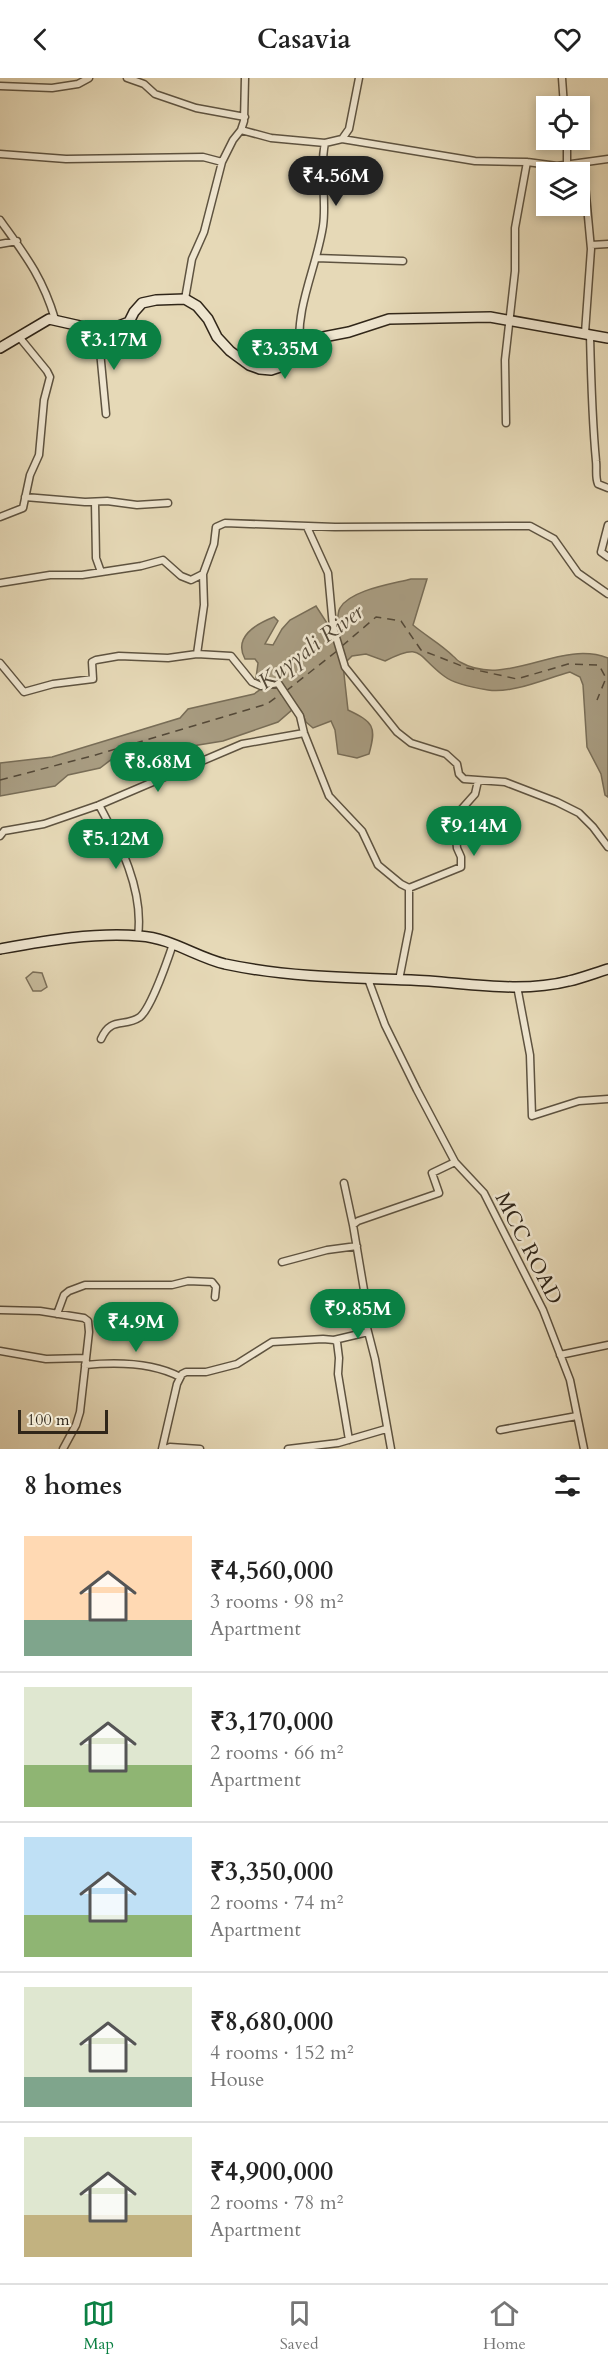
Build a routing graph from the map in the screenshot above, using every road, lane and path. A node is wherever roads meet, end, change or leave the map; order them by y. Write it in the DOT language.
graph roads {
  1 [pos="89,78"];
  2 [pos="127,78"];
  3 [pos="245,78"];
  4 [pos="359,78"];
  5 [pos="562,78"];
  6 [pos="0,86"];
  7 [pos="563,96"];
  8 [pos="245,117"];
  9 [pos="241,130"];
  10 [pos="342,139"];
  11 [pos="325,143"];
  12 [pos="0,154"];
  13 [pos="608,159"];
  14 [pos="222,162"];
  15 [pos="527,162"];
  16 [pos="583,162"];
  17 [pos="536,163"];
  18 [pos="588,216"];
  19 [pos="0,220"];
  20 [pos="17,241"];
  21 [pos="0,244"];
  22 [pos="608,244"];
  23 [pos="591,245"];
  24 [pos="315,258"];
  25 [pos="403,261"];
  26 [pos="185,299"];
  27 [pos="55,319"];
  28 [pos="508,319"];
  29 [pos="98,330"];
  30 [pos="587,334"];
  31 [pos="20,338"];
  32 [pos="608,338"];
  33 [pos="0,348"];
  34 [pos="300,349"];
  35 [pos="106,414"];
  36 [pos="506,423"];
  37 [pos="608,488"];
  38 [pos="25,497"];
  39 [pos="95,502"];
  40 [pos="168,503"];
  41 [pos="0,518"];
  42 [pos="608,525"];
  43 [pos="307,526"];
  44 [pos="608,557"];
  45 [pos="101,572"];
  46 [pos="203,574"];
  47 [pos="0,583"];
  48 [pos="608,594"];
  49 [pos="197,654"];
  50 [pos="0,663"];
  51 [pos="304,733"];
  52 [pos="478,781"];
  53 [pos="99,805"];
  54 [pos="0,836"];
  55 [pos="608,847"];
  56 [pos="409,888"];
  57 [pos="138,936"];
  58 [pos="173,944"];
  59 [pos="0,949"];
  60 [pos="608,969"];
  61 [pos="368,979"];
  62 [pos="399,980"];
  63 [pos="517,986"];
  64 [pos="101,1039"];
  65 [pos="608,1099"];
  66 [pos="455,1162"];
  67 [pos="344,1183"];
  68 [pos="353,1225"];
  69 [pos="357,1246"];
  70 [pos="282,1262"];
  71 [pos="215,1297"];
  72 [pos="0,1310"];
  73 [pos="57,1314"];
  74 [pos="368,1332"];
  75 [pos="334,1340"];
  76 [pos="608,1345"];
  77 [pos="0,1351"];
  78 [pos="560,1355"];
  79 [pos="86,1361"];
  80 [pos="180,1377"];
  81 [pos="577,1416"];
  82 [pos="386,1429"];
  83 [pos="500,1430"];
  84 [pos="349,1440"];
  85 [pos="63,1449"];
  86 [pos="164,1449"];
  87 [pos="200,1449"];
  88 [pos="288,1449"];
  89 [pos="391,1449"];
  90 [pos="584,1449"];
  1 -- 6 [label="street"];
  2 -- 8 [label="street"];
  3 -- 8 [label="street"];
  4 -- 10 [label="street"];
  5 -- 7 [label="street"];
  8 -- 9 [label="street"];
  9 -- 11 [label="street"];
  9 -- 14 [label="street"];
  10 -- 11 [label="street"];
  10 -- 15 [label="street"];
  11 -- 24 [label="street"];
  12 -- 14 [label="street"];
  13 -- 16 [label="street"];
  14 -- 26 [label="street"];
  15 -- 17 [label="street"];
  15 -- 28 [label="street"];
  18 -- 23 [label="street"];
  19 -- 20 [label="street"];
  20 -- 21 [label="street"];
  20 -- 27 [label="street"];
  22 -- 23 [label="street"];
  23 -- 30 [label="street"];
  24 -- 25 [label="street"];
  24 -- 34 [label="street"];
  26 -- 29 [label="main road"];
  26 -- 34 [label="main road"];
  27 -- 29 [label="main road"];
  27 -- 31 [label="main road"];
  28 -- 30 [label="main road"];
  28 -- 34 [label="main road"];
  28 -- 36 [label="street"];
  29 -- 35 [label="street"];
  30 -- 32 [label="main road"];
  30 -- 37 [label="street"];
  31 -- 33 [label="main road"];
  31 -- 38 [label="street"];
  38 -- 39 [label="street"];
  38 -- 41 [label="street"];
  39 -- 40 [label="street"];
  39 -- 45 [label="street"];
  42 -- 44 [label="street"];
  43 -- 46 [label="street"];
  43 -- 48 [label="street"];
  43 -- 52 [label="street"];
  45 -- 46 [label="street"];
  45 -- 47 [label="street"];
  46 -- 49 [label="street"];
  49 -- 50 [label="street"];
  49 -- 51 [label="street"];
  51 -- 53 [label="street"];
  51 -- 56 [label="street"];
  52 -- 55 [label="street"];
  52 -- 56 [label="street"];
  53 -- 54 [label="street"];
  53 -- 57 [label="street"];
  56 -- 62 [label="street"];
  57 -- 58 [label="main road"];
  57 -- 59 [label="main road"];
  58 -- 61 [label="main road"];
  58 -- 64 [label="street"];
  60 -- 63 [label="main road"];
  61 -- 62 [label="main road"];
  61 -- 66 [label="street, MCC ROAD"];
  62 -- 63 [label="main road"];
  63 -- 65 [label="street"];
  66 -- 68 [label="street"];
  66 -- 78 [label="street, MCC ROAD"];
  67 -- 68 [label="street"];
  68 -- 69 [label="street"];
  69 -- 70 [label="street"];
  69 -- 74 [label="street"];
  71 -- 73 [label="street"];
  72 -- 73 [label="street"];
  73 -- 79 [label="street"];
  74 -- 75 [label="street"];
  74 -- 82 [label="street"];
  75 -- 80 [label="street"];
  75 -- 84 [label="street"];
  76 -- 78 [label="street"];
  77 -- 79 [label="street"];
  78 -- 81 [label="street, MCC ROAD"];
  79 -- 80 [label="street"];
  79 -- 85 [label="street"];
  80 -- 86 [label="street"];
  81 -- 83 [label="street"];
  81 -- 90 [label="street, MCC ROAD"];
  82 -- 84 [label="street"];
  82 -- 89 [label="street"];
  84 -- 88 [label="street"];
  86 -- 87 [label="street"];
}
